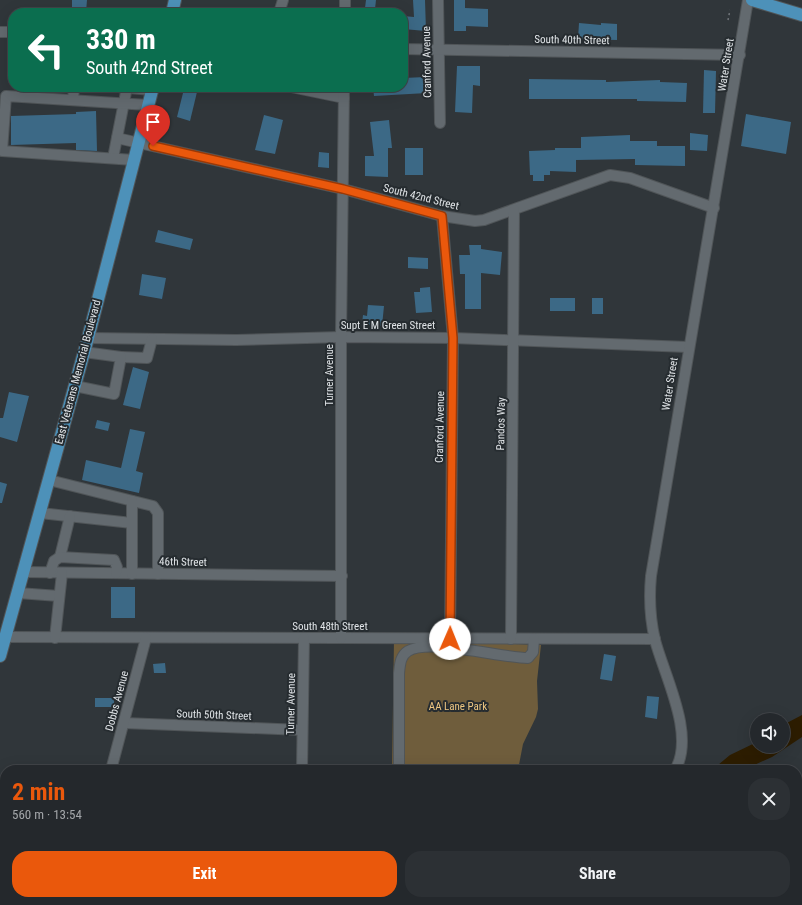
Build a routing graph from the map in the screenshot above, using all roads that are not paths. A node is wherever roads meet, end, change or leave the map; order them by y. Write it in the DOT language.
graph roads {
  1 [pos="438,0"];
  2 [pos="748,0"];
  3 [pos="752,0"];
  4 [pos="802,15"];
  5 [pos="408,49"];
  6 [pos="439,49"];
  7 [pos="740,55"];
  8 [pos="74,92"];
  9 [pos="124,92"];
  10 [pos="152,92"];
  11 [pos="315,92"];
  12 [pos="344,92"];
  13 [pos="344,98"];
  14 [pos="74,100"];
  15 [pos="124,104"];
  16 [pos="148,105"];
  17 [pos="440,123"];
  18 [pos="117,138"];
  19 [pos="139,142"];
  20 [pos="113,158"];
  21 [pos="134,160"];
  22 [pos="343,189"];
  23 [pos="714,208"];
  24 [pos="514,210"];
  25 [pos="442,216"];
  26 [pos="341,337"];
  27 [pos="88,338"];
  28 [pos="453,338"];
  29 [pos="152,339"];
  30 [pos="514,340"];
  31 [pos="688,347"];
  32 [pos="84,352"];
  33 [pos="122,357"];
  34 [pos="75,386"];
  35 [pos="49,480"];
  36 [pos="132,501"];
  37 [pos="40,513"];
  38 [pos="70,516"];
  39 [pos="132,523"];
  40 [pos="60,557"];
  41 [pos="24,572"];
  42 [pos="50,573"];
  43 [pos="62,573"];
  44 [pos="116,573"];
  45 [pos="132,574"];
  46 [pos="158,574"];
  47 [pos="342,576"];
  48 [pos="18,593"];
  49 [pos="60,596"];
  50 [pos="5,637"];
  51 [pos="55,638"];
  52 [pos="146,638"];
  53 [pos="304,638"];
  54 [pos="341,638"];
  55 [pos="402,639"];
  56 [pos="450,639"];
  57 [pos="511,639"];
  58 [pos="534,639"];
  59 [pos="655,639"];
  60 [pos="0,656"];
  61 [pos="404,656"];
  62 [pos="124,723"];
  63 [pos="302,730"];
  64 [pos="112,765"];
  65 [pos="302,765"];
  66 [pos="399,765"];
  67 [pos="676,765"];
  1 -- 6 [label="street, Cranford Avenue"];
  2 -- 7 [label="street, Water Street"];
  3 -- 4 [label="main road"];
  5 -- 6 [label="street, South 40th Street"];
  6 -- 7 [label="street, South 40th Street"];
  6 -- 17 [label="street, Cranford Avenue"];
  7 -- 23 [label="street, Water Street"];
  8 -- 14 [label="street"];
  9 -- 15 [label="street"];
  10 -- 16 [label="main road, East Veterans Memorial Boulevard"];
  11 -- 13 [label="street"];
  12 -- 13 [label="street, Turner Avenue"];
  13 -- 22 [label="street, Turner Avenue"];
  14 -- 15 [label="street"];
  14 -- 20 [label="street"];
  15 -- 16 [label="street"];
  15 -- 18 [label="street"];
  16 -- 19 [label="main road, East Veterans Memorial Boulevard"];
  18 -- 19 [label="street, South 42nd Street"];
  18 -- 20 [label="street"];
  19 -- 21 [label="main road, East Veterans Memorial Boulevard"];
  19 -- 22 [label="street, South 42nd Street"];
  20 -- 21 [label="street"];
  21 -- 27 [label="main road, East Veterans Memorial Boulevard"];
  22 -- 25 [label="street, South 42nd Street"];
  22 -- 26 [label="street, Turner Avenue"];
  23 -- 24 [label="street, South 42nd Street"];
  23 -- 31 [label="street, Water Street"];
  24 -- 25 [label="street, South 42nd Street"];
  24 -- 30 [label="street, Pandos Way"];
  25 -- 28 [label="street, Cranford Avenue"];
  26 -- 28 [label="street, Supt E M Green Street"];
  26 -- 29 [label="street, Supt E M Green Street"];
  26 -- 47 [label="street, Turner Avenue"];
  27 -- 29 [label="street, Supt E M Green Street"];
  27 -- 32 [label="main road, East Veterans Memorial Boulevard"];
  28 -- 30 [label="street, Supt E M Green Street"];
  28 -- 56 [label="street, Cranford Avenue"];
  29 -- 33 [label="street"];
  30 -- 31 [label="street, Supt E M Green Street"];
  30 -- 57 [label="street, Pandos Way"];
  31 -- 59 [label="street, Water Street"];
  32 -- 33 [label="street"];
  32 -- 34 [label="main road, East Veterans Memorial Boulevard"];
  33 -- 34 [label="street"];
  34 -- 35 [label="main road, East Veterans Memorial Boulevard"];
  35 -- 36 [label="street"];
  35 -- 37 [label="main road, East Veterans Memorial Boulevard"];
  36 -- 39 [label="street"];
  36 -- 46 [label="street"];
  37 -- 38 [label="street"];
  37 -- 41 [label="main road, East Veterans Memorial Boulevard"];
  38 -- 39 [label="street"];
  38 -- 40 [label="street"];
  39 -- 45 [label="street"];
  40 -- 42 [label="street"];
  40 -- 44 [label="street"];
  41 -- 42 [label="street, 46th Street"];
  41 -- 48 [label="main road, East Veterans Memorial Boulevard"];
  42 -- 43 [label="street, 46th Street"];
  43 -- 44 [label="street, 46th Street"];
  43 -- 49 [label="street"];
  44 -- 45 [label="street, 46th Street"];
  45 -- 46 [label="street, 46th Street"];
  46 -- 47 [label="street, 46th Street"];
  47 -- 54 [label="street, Turner Avenue"];
  48 -- 49 [label="street"];
  48 -- 50 [label="main road, East Veterans Memorial Boulevard"];
  49 -- 51 [label="street"];
  50 -- 51 [label="street, South 48th Street"];
  50 -- 60 [label="main road, East Veterans Memorial Boulevard"];
  51 -- 52 [label="street, South 48th Street"];
  52 -- 53 [label="street, South 48th Street"];
  52 -- 62 [label="street, Dobbs Avenue"];
  53 -- 54 [label="street, South 48th Street"];
  53 -- 63 [label="street, Turner Avenue"];
  54 -- 55 [label="street, South 48th Street"];
  55 -- 56 [label="street, South 48th Street"];
  55 -- 61 [label="street"];
  56 -- 57 [label="street, South 48th Street"];
  57 -- 58 [label="street, South 48th Street"];
  58 -- 59 [label="street, South 48th Street"];
  58 -- 61 [label="street"];
  59 -- 67 [label="street, Water Street"];
  61 -- 66 [label="street"];
  62 -- 63 [label="street, South 50th Street"];
  62 -- 64 [label="street, Dobbs Avenue"];
  63 -- 65 [label="street, Turner Avenue"];
}
